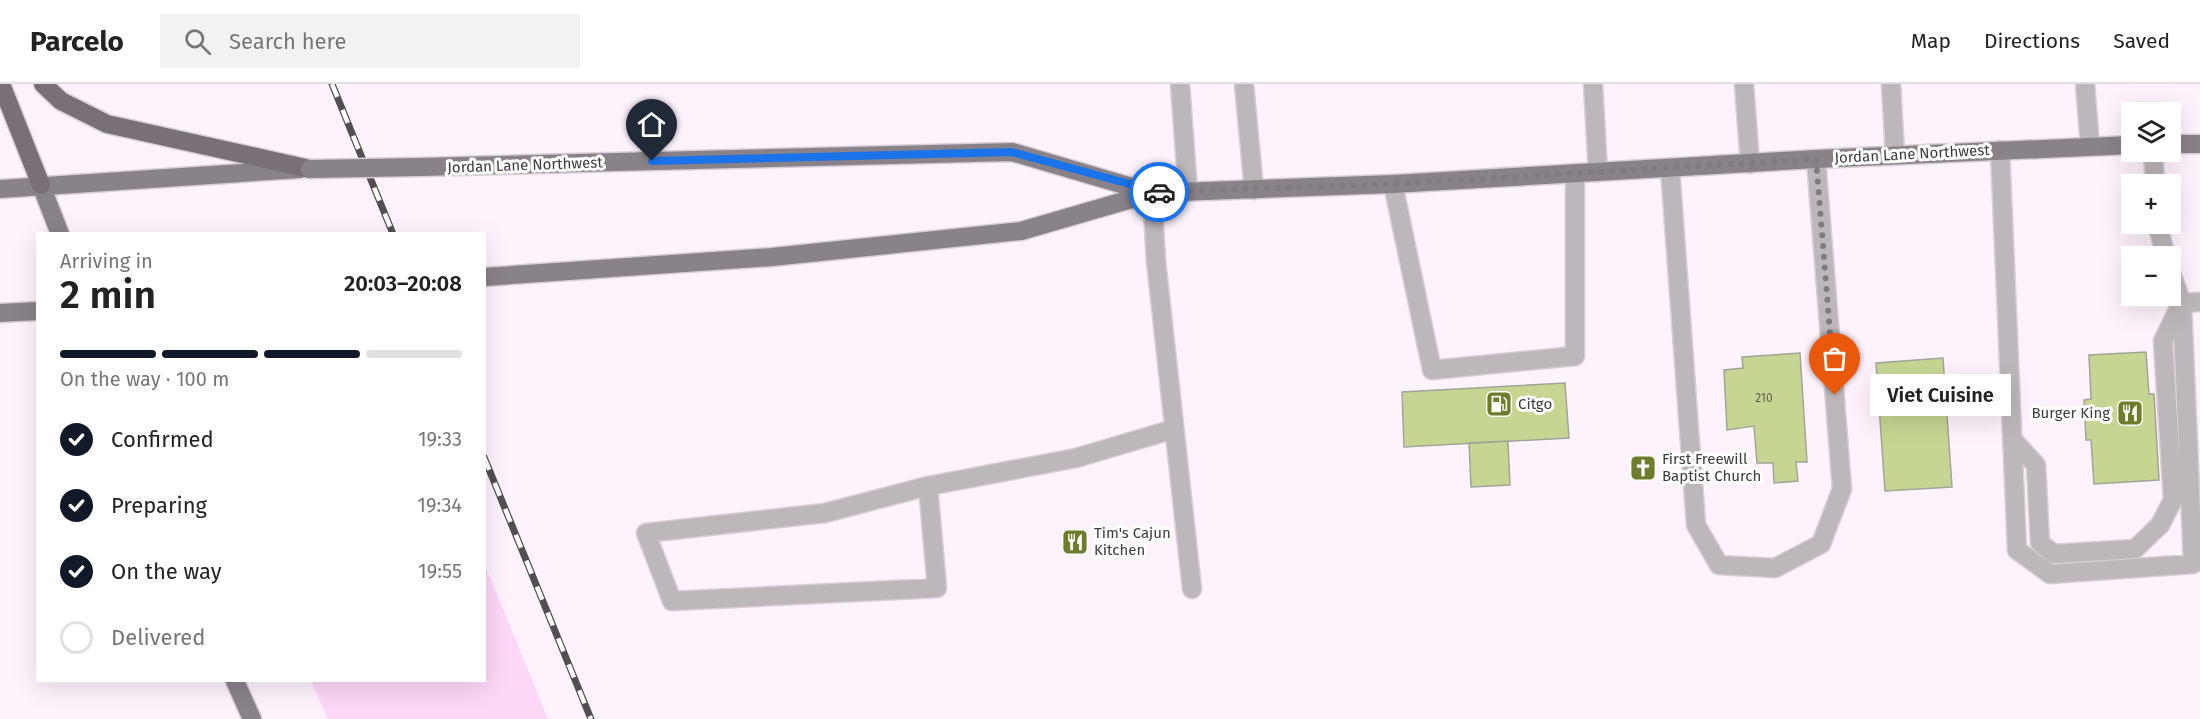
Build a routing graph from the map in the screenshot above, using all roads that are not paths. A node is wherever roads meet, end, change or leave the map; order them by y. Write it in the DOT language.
graph roads {
  1 [pos="1,84"];
  2 [pos="43,84"];
  3 [pos="1180,84"];
  4 [pos="1244,84"];
  5 [pos="1593,84"];
  6 [pos="1744,84"];
  7 [pos="1891,84"];
  8 [pos="2085,84"];
  9 [pos="2181,144"];
  10 [pos="2200,144"];
  11 [pos="2121,145"];
  12 [pos="2090,146"];
  13 [pos="2000,150"];
  14 [pos="1895,155"];
  15 [pos="1816,159"];
  16 [pos="1750,164"];
  17 [pos="1670,168"];
  18 [pos="310,169"];
  19 [pos="1598,172"];
  20 [pos="1575,174"];
  21 [pos="1393,184"];
  22 [pos="41,185"];
  23 [pos="0,189"];
  24 [pos="1254,190"];
  25 [pos="1152,192"];
  26 [pos="1188,192"];
  27 [pos="59,232"];
  28 [pos="486,277"];
  29 [pos="2181,287"];
  30 [pos="2191,302"];
  31 [pos="36,311"];
  32 [pos="0,313"];
  33 [pos="1174,429"];
  34 [pos="2012,439"];
  35 [pos="928,486"];
  36 [pos="1192,589"];
  37 [pos="235,682"];
  38 [pos="252,719"];
  1 -- 22 [label="highway"];
  2 -- 18 [label="highway"];
  3 -- 26 [label="street"];
  4 -- 24 [label="street"];
  5 -- 19 [label="street"];
  6 -- 16 [label="street"];
  7 -- 14 [label="street"];
  8 -- 12 [label="street"];
  9 -- 10 [label="main road"];
  11 -- 12 [label="main road, Jordan Lane Northwest"];
  12 -- 13 [label="main road, Jordan Lane Northwest"];
  13 -- 14 [label="main road, Jordan Lane Northwest"];
  13 -- 34 [label="street"];
  14 -- 15 [label="main road, Jordan Lane Northwest"];
  15 -- 16 [label="main road, Jordan Lane Northwest"];
  15 -- 17 [label="street"];
  16 -- 17 [label="main road, Jordan Lane Northwest"];
  17 -- 19 [label="main road, Jordan Lane Northwest"];
  18 -- 22 [label="main road, Jordan Lane Northwest"];
  18 -- 25 [label="main road, Jordan Lane Northwest, bridge"];
  19 -- 20 [label="main road, Jordan Lane Northwest"];
  20 -- 21 [label="main road, Jordan Lane Northwest"];
  20 -- 21 [label="street"];
  21 -- 24 [label="main road, Jordan Lane Northwest"];
  22 -- 23 [label="main road, Jordan Lane Northwest"];
  22 -- 27 [label="main road"];
  24 -- 26 [label="main road, Jordan Lane Northwest"];
  25 -- 26 [label="main road, Jordan Lane Northwest"];
  25 -- 28 [label="main road, Jordan Lane Northwest"];
  25 -- 33 [label="street"];
  29 -- 30 [label="street"];
  30 -- 34 [label="street"];
  30 -- 34 [label="street"];
  31 -- 32 [label="main road"];
  33 -- 35 [label="street"];
  33 -- 36 [label="street"];
  35 -- 35 [label="street"];
  37 -- 38 [label="main road"];
}
